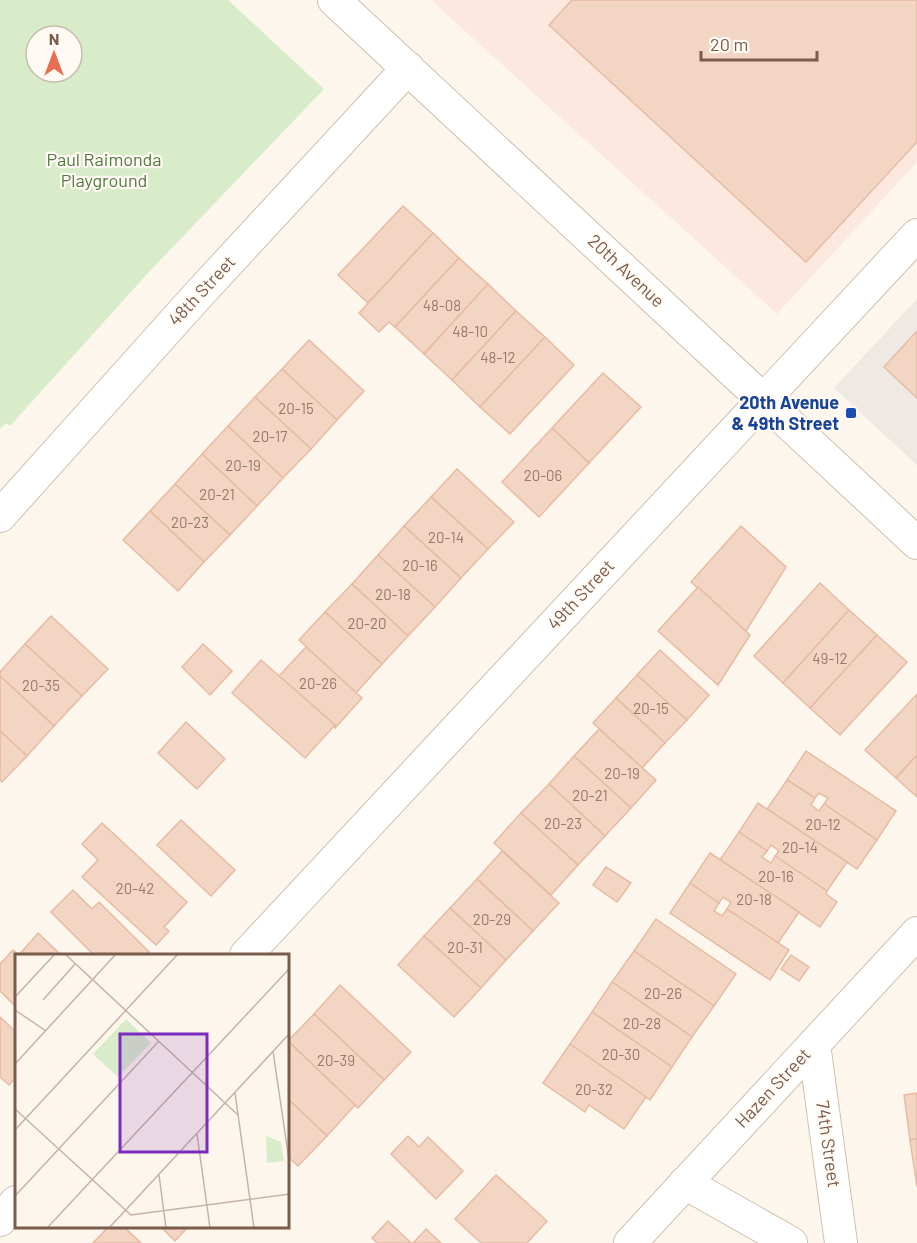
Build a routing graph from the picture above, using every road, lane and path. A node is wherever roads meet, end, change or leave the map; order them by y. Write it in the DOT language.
graph roads {
  1 [pos="333,0"];
  2 [pos="408,68"];
  3 [pos="917,235"];
  4 [pos="763,400"];
  5 [pos="0,516"];
  6 [pos="917,543"];
  7 [pos="917,933"];
  8 [pos="247,954"];
  9 [pos="814,1044"];
  10 [pos="685,1183"];
  11 [pos="15,1203"];
  12 [pos="0,1220"];
  13 [pos="630,1243"];
  14 [pos="791,1243"];
  15 [pos="841,1243"];
  1 -- 2 [label="street, 20th Avenue"];
  2 -- 4 [label="street, 20th Avenue"];
  2 -- 5 [label="street, 48th Street"];
  3 -- 4 [label="street, 49th Street"];
  4 -- 6 [label="street, 20th Avenue"];
  4 -- 8 [label="street, 49th Street"];
  7 -- 9 [label="street, Hazen Street"];
  9 -- 10 [label="street, Hazen Street"];
  9 -- 15 [label="street, 74th Street"];
  10 -- 13 [label="street, Hazen Street"];
  10 -- 14 [label="street"];
  11 -- 12 [label="street"];
}
